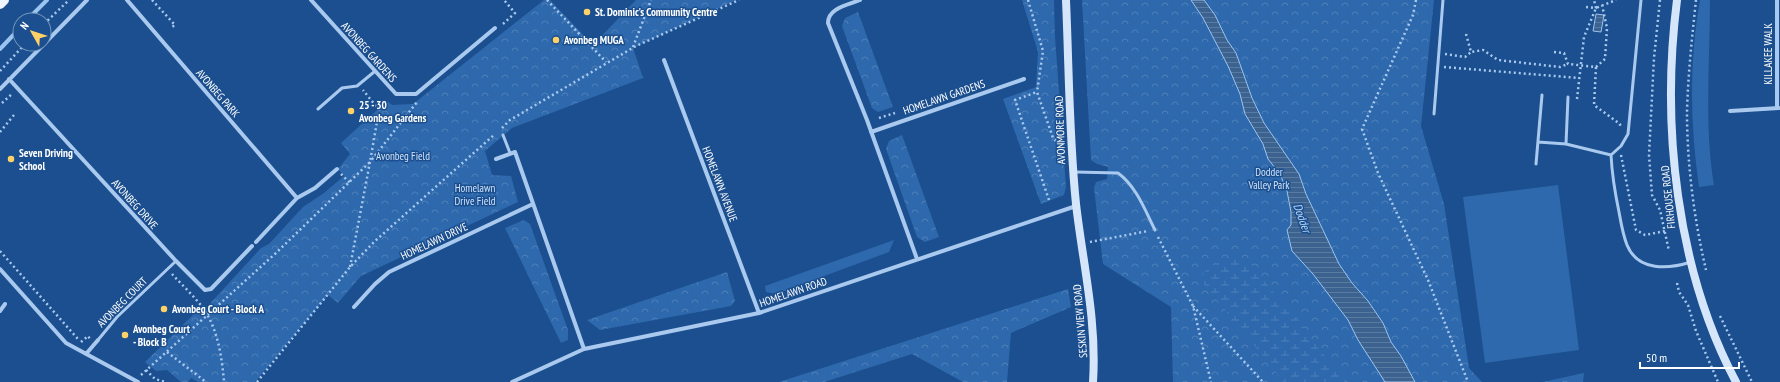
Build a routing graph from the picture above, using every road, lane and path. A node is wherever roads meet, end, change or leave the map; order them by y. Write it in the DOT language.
graph roads {
  1 [pos="4,0"];
  2 [pos="69,0"];
  3 [pos="87,0"];
  4 [pos="127,0"];
  5 [pos="152,0"];
  6 [pos="311,0"];
  7 [pos="504,0"];
  8 [pos="547,0"];
  9 [pos="651,0"];
  10 [pos="738,0"];
  11 [pos="860,0"];
  12 [pos="1028,0"];
  13 [pos="1066,0"];
  14 [pos="1416,0"];
  15 [pos="1443,0"];
  16 [pos="1594,0"];
  17 [pos="1616,0"];
  18 [pos="1641,0"];
  19 [pos="1660,0"];
  20 [pos="1677,0"];
  21 [pos="1696,0"];
  22 [pos="1777,0"];
  23 [pos="1608,1"];
  24 [pos="0,4"];
  25 [pos="1602,5"];
  26 [pos="1586,7"];
  27 [pos="1596,8"];
  28 [pos="52,16"];
  29 [pos="503,24"];
  30 [pos="172,27"];
  31 [pos="495,28"];
  32 [pos="1466,34"];
  33 [pos="1446,46"];
  34 [pos="633,48"];
  35 [pos="18,52"];
  36 [pos="1471,52"];
  37 [pos="1554,52"];
  38 [pos="1445,54"];
  39 [pos="664,60"];
  40 [pos="606,62"];
  41 [pos="1568,64"];
  42 [pos="1580,64"];
  43 [pos="1596,67"];
  44 [pos="0,71"];
  45 [pos="374,72"];
  46 [pos="1579,78"];
  47 [pos="9,79"];
  48 [pos="1024,79"];
  49 [pos="359,85"];
  50 [pos="0,89"];
  51 [pos="1037,92"];
  52 [pos="13,93"];
  53 [pos="1542,95"];
  54 [pos="1568,97"];
  55 [pos="418,101"];
  56 [pos="1577,101"];
  57 [pos="2,103"];
  58 [pos="1779,108"];
  59 [pos="318,109"];
  60 [pos="1730,111"];
  61 [pos="895,113"];
  62 [pos="1434,114"];
  63 [pos="14,115"];
  64 [pos="879,118"];
  65 [pos="0,132"];
  66 [pos="871,132"];
  67 [pos="503,135"];
  68 [pos="1062,142"];
  69 [pos="1538,142"];
  70 [pos="1566,144"];
  71 [pos="1620,146"];
  72 [pos="510,153"];
  73 [pos="1611,155"];
  74 [pos="496,159"];
  75 [pos="370,162"];
  76 [pos="1536,164"];
  77 [pos="337,169"];
  78 [pos="1073,172"];
  79 [pos="344,177"];
  80 [pos="350,183"];
  81 [pos="297,198"];
  82 [pos="1049,200"];
  83 [pos="532,204"];
  84 [pos="1076,206"];
  85 [pos="1155,230"];
  86 [pos="1665,232"];
  87 [pos="256,242"];
  88 [pos="1092,242"];
  89 [pos="252,246"];
  90 [pos="0,251"];
  91 [pos="1670,251"];
  92 [pos="1084,259"];
  93 [pos="917,260"];
  94 [pos="176,262"];
  95 [pos="1691,262"];
  96 [pos="350,267"];
  97 [pos="168,269"];
  98 [pos="0,270"];
  99 [pos="1706,273"];
  100 [pos="1677,283"];
  101 [pos="5,304"];
  102 [pos="1193,306"];
  103 [pos="354,307"];
  104 [pos="0,311"];
  105 [pos="1718,312"];
  106 [pos="759,313"];
  107 [pos="206,316"];
  108 [pos="96,342"];
  109 [pos="584,349"];
  110 [pos="166,352"];
  111 [pos="86,354"];
  112 [pos="146,370"];
  113 [pos="140,376"];
  114 [pos="138,382"];
  115 [pos="166,382"];
  116 [pos="206,382"];
  117 [pos="224,382"];
  118 [pos="257,382"];
  119 [pos="512,382"];
  120 [pos="1093,382"];
  121 [pos="1211,382"];
  122 [pos="1263,382"];
  123 [pos="1468,382"];
  124 [pos="1718,382"];
  125 [pos="1736,382"];
  126 [pos="1752,382"];
  1 -- 24 [label="main road"];
  2 -- 28 [label="path"];
  3 -- 47 [label="street"];
  4 -- 81 [label="street, AVONBEG PARK"];
  5 -- 30 [label="path"];
  6 -- 45 [label="street, AVONBEG GARDENS"];
  7 -- 29 [label="path"];
  8 -- 40 [label="path"];
  9 -- 34 [label="path"];
  10 -- 34 [label="path"];
  11 -- 66 [label="street"];
  12 -- 51 [label="path"];
  13 -- 78 [label="main road, AVONMORE ROAD"];
  14 -- 123 [label="path"];
  15 -- 62 [label="lane"];
  16 -- 27 [label="path"];
  17 -- 23 [label="path"];
  18 -- 71 [label="lane"];
  19 -- 86 [label="path"];
  20 -- 95 [label="main road, FIRHOUSE ROAD"];
  21 -- 99 [label="path"];
  22 -- 58 [label="street, KILLAKEE WALK"];
  23 -- 25 [label="path"];
  25 -- 27 [label="path"];
  25 -- 43 [label="path"];
  26 -- 27 [label="path"];
  27 -- 42 [label="path"];
  31 -- 45 [label="street, AVONBEG GARDENS"];
  32 -- 36 [label="path"];
  33 -- 38 [label="path"];
  34 -- 40 [label="path"];
  35 -- 44 [label="path"];
  36 -- 38 [label="path"];
  36 -- 41 [label="path"];
  37 -- 41 [label="path"];
  38 -- 46 [label="path"];
  39 -- 106 [label="street, HOMELAWN AVENUE"];
  40 -- 96 [label="path"];
  41 -- 42 [label="path"];
  42 -- 43 [label="path"];
  42 -- 46 [label="path"];
  43 -- 71 [label="path"];
  45 -- 49 [label="lane"];
  46 -- 56 [label="path"];
  47 -- 50 [label="street"];
  47 -- 94 [label="street, AVONBEG DRIVE"];
  48 -- 66 [label="street, HOMELAWN GARDENS"];
  49 -- 59 [label="lane"];
  49 -- 75 [label="path"];
  51 -- 68 [label="path"];
  51 -- 82 [label="path"];
  52 -- 57 [label="path"];
  53 -- 69 [label="lane"];
  54 -- 70 [label="lane"];
  55 -- 75 [label="path"];
  58 -- 60 [label="street"];
  61 -- 64 [label="path"];
  63 -- 65 [label="path"];
  66 -- 93 [label="street"];
  67 -- 72 [label="lane"];
  69 -- 70 [label="lane"];
  69 -- 76 [label="lane"];
  70 -- 73 [label="lane"];
  71 -- 73 [label="lane"];
  71 -- 86 [label="path"];
  72 -- 74 [label="street"];
  72 -- 83 [label="street"];
  73 -- 95 [label="lane"];
  75 -- 80 [label="path"];
  75 -- 96 [label="path"];
  77 -- 81 [label="street"];
  78 -- 84 [label="main road, AVONMORE ROAD"];
  78 -- 85 [label="lane"];
  79 -- 80 [label="path"];
  80 -- 107 [label="path"];
  81 -- 87 [label="street"];
  83 -- 103 [label="street, HOMELAWN DRIVE"];
  83 -- 109 [label="street"];
  84 -- 92 [label="main road, AVONMORE ROAD"];
  84 -- 93 [label="street, HOMELAWN ROAD"];
  85 -- 88 [label="path"];
  85 -- 102 [label="path"];
  86 -- 91 [label="path"];
  89 -- 94 [label="street, AVONBEG DRIVE"];
  90 -- 108 [label="path"];
  92 -- 120 [label="main road, SESKIN VIEW ROAD"];
  93 -- 106 [label="street, HOMELAWN ROAD"];
  94 -- 97 [label="lane, AVONBEG COURT"];
  95 -- 125 [label="main road, FIRHOUSE ROAD"];
  96 -- 118 [label="path"];
  97 -- 107 [label="path"];
  97 -- 108 [label="lane, AVONBEG COURT"];
  98 -- 111 [label="street"];
  100 -- 124 [label="path"];
  101 -- 104 [label="street"];
  102 -- 121 [label="path"];
  102 -- 122 [label="path"];
  105 -- 126 [label="path"];
  106 -- 109 [label="street, HOMELAWN ROAD"];
  107 -- 110 [label="path"];
  107 -- 117 [label="path"];
  108 -- 111 [label="street"];
  109 -- 119 [label="street, HOMELAWN ROAD"];
  110 -- 112 [label="path"];
  110 -- 116 [label="path"];
  111 -- 114 [label="street"];
  112 -- 113 [label="path"];
  112 -- 115 [label="path"];
}
